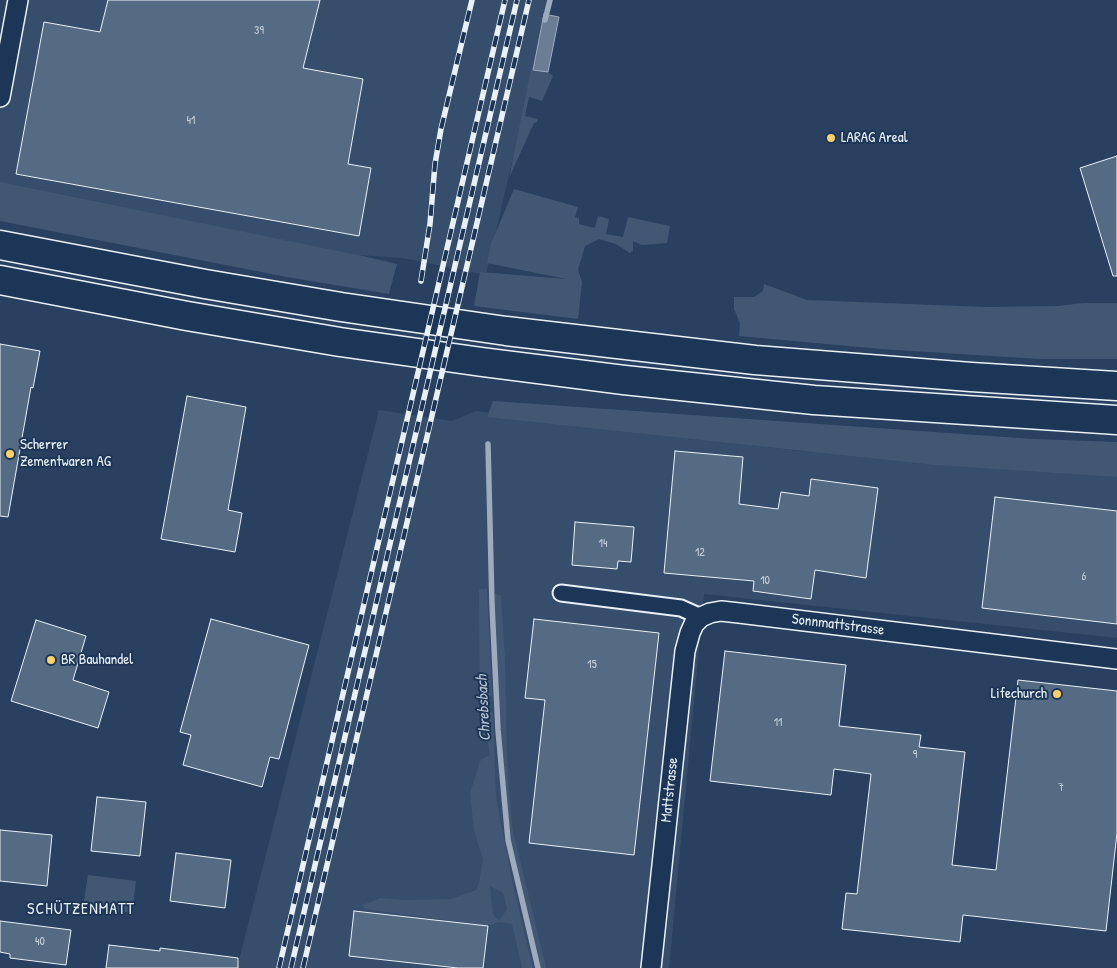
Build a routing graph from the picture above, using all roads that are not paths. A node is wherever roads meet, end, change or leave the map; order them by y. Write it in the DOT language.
graph roads {
  1 [pos="18,0"];
  2 [pos="0,97"];
  3 [pos="0,245"];
  4 [pos="0,280"];
  5 [pos="1117,386"];
  6 [pos="1117,420"];
  7 [pos="561,593"];
  8 [pos="701,617"];
  9 [pos="1117,659"];
  10 [pos="651,968"];
  1 -- 2 [label="street"];
  3 -- 5 [label="highway"];
  4 -- 6 [label="highway"];
  7 -- 8 [label="street"];
  8 -- 9 [label="street, Sonnmattstrasse"];
  8 -- 10 [label="street, Mattstrasse"];
}
